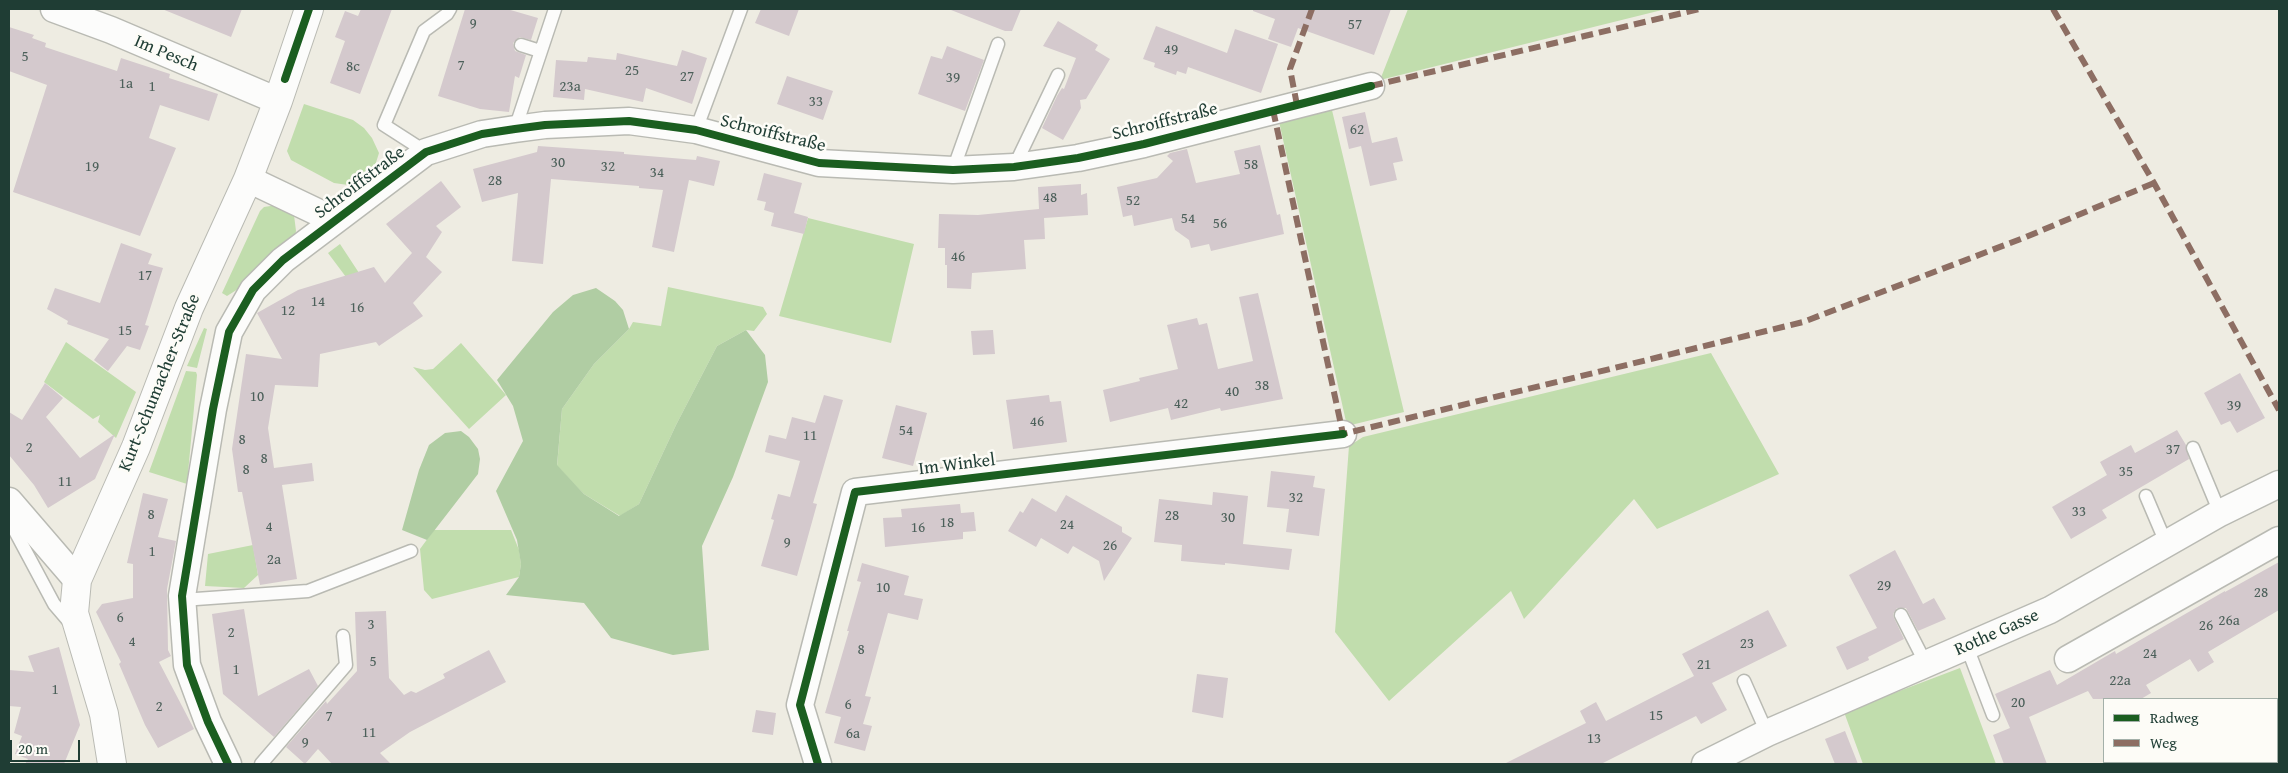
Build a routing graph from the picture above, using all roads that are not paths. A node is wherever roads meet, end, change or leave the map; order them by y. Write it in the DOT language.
graph roads {
  1 [pos="54,9"];
  2 [pos="309,9"];
  3 [pos="450,9"];
  4 [pos="555,9"];
  5 [pos="741,9"];
  6 [pos="998,44"];
  7 [pos="521,45"];
  8 [pos="540,51"];
  9 [pos="1058,75"];
  10 [pos="1371,86"];
  11 [pos="278,101"];
  12 [pos="515,129"];
  13 [pos="696,130"];
  14 [pos="426,152"];
  15 [pos="1014,167"];
  16 [pos="953,170"];
  17 [pos="248,179"];
  18 [pos="334,220"];
  19 [pos="1343,434"];
  20 [pos="2193,448"];
  21 [pos="2279,484"];
  22 [pos="2146,496"];
  23 [pos="9,501"];
  24 [pos="2220,512"];
  25 [pos="9,520"];
  26 [pos="2279,540"];
  27 [pos="2166,543"];
  28 [pos="411,551"];
  29 [pos="77,580"];
  30 [pos="182,600"];
  31 [pos="1901,614"];
  32 [pos="81,635"];
  33 [pos="343,636"];
  34 [pos="1966,647"];
  35 [pos="2068,659"];
  36 [pos="1926,664"];
  37 [pos="1744,681"];
  38 [pos="1993,715"];
  39 [pos="1767,734"];
  40 [pos="112,764"];
  41 [pos="228,764"];
  42 [pos="261,764"];
  43 [pos="818,764"];
  44 [pos="1705,764"];
  1 -- 11 [label="street, Im Pesch"];
  2 -- 11 [label="main road, Kurt-Schumacher-Straße"];
  3 -- 14 [label="lane"];
  4 -- 8 [label="lane"];
  5 -- 13 [label="lane, Schroiffstraße"];
  6 -- 16 [label="lane"];
  7 -- 8 [label="lane"];
  8 -- 12 [label="lane"];
  9 -- 15 [label="lane"];
  10 -- 15 [label="street, Schroiffstraße"];
  11 -- 17 [label="main road, Kurt-Schumacher-Straße"];
  12 -- 13 [label="street, Schroiffstraße"];
  12 -- 14 [label="street, Schroiffstraße"];
  13 -- 16 [label="street, Schroiffstraße"];
  14 -- 18 [label="street, Schroiffstraße"];
  15 -- 16 [label="street, Schroiffstraße"];
  17 -- 18 [label="street, Schroiffstraße"];
  17 -- 29 [label="main road, Kurt-Schumacher-Straße"];
  18 -- 30 [label="street, Schroiffstraße"];
  19 -- 43 [label="street, Im Winkel"];
  20 -- 24 [label="lane"];
  21 -- 24 [label="street, Rothe Gasse"];
  22 -- 27 [label="lane"];
  23 -- 29 [label="street"];
  24 -- 27 [label="street, Rothe Gasse"];
  25 -- 32 [label="lane"];
  26 -- 35 [label="street"];
  27 -- 34 [label="street, Rothe Gasse"];
  28 -- 30 [label="lane"];
  29 -- 32 [label="main road, Kurt-Schumacher-Straße"];
  30 -- 41 [label="street, Schroiffstraße"];
  31 -- 36 [label="lane"];
  32 -- 40 [label="main road, Kurt-Schumacher-Straße"];
  33 -- 42 [label="lane"];
  34 -- 36 [label="street, Rothe Gasse"];
  34 -- 38 [label="lane"];
  36 -- 39 [label="street, Rothe Gasse"];
  37 -- 39 [label="lane"];
  39 -- 44 [label="street, Rothe Gasse"];
}
